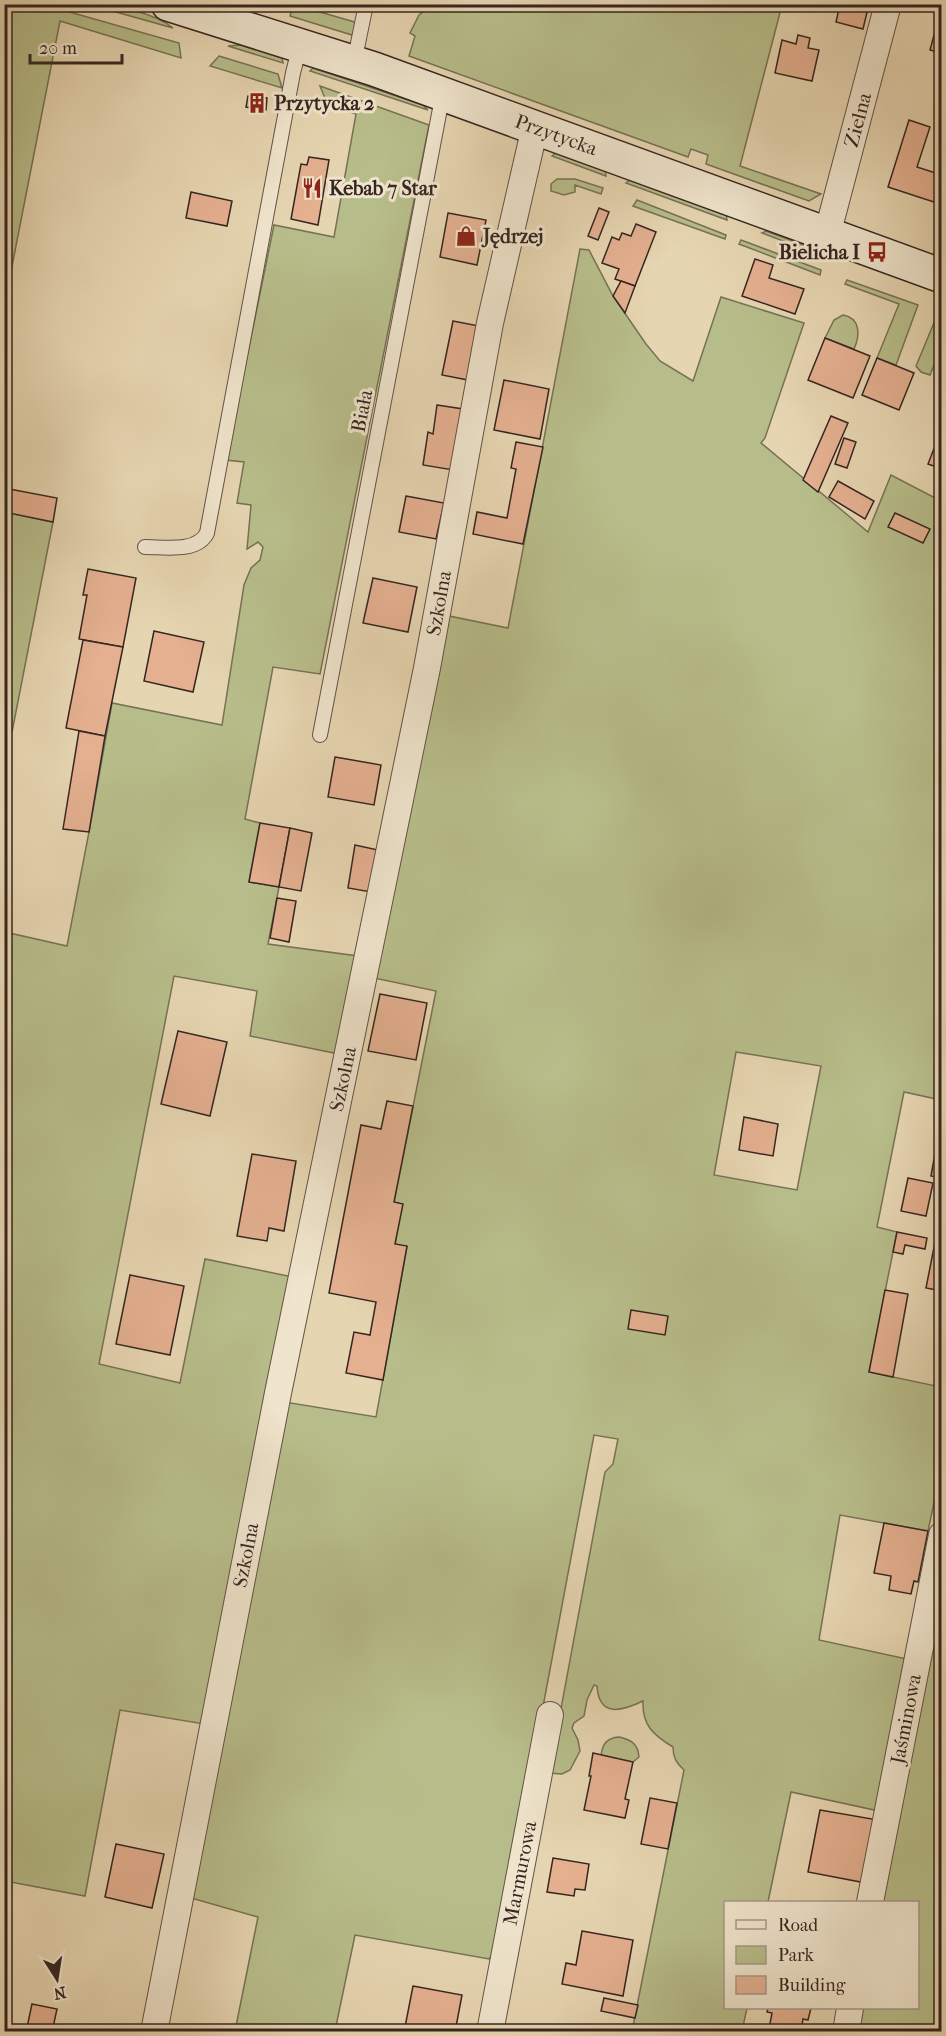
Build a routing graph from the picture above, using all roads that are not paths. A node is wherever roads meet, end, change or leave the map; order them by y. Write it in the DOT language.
graph roads {
  1 [pos="168,4"];
  2 [pos="366,4"];
  3 [pos="888,4"];
  4 [pos="300,45"];
  5 [pos="354,63"];
  6 [pos="443,93"];
  7 [pos="535,127"];
  8 [pos="827,235"];
  9 [pos="942,276"];
  10 [pos="145,547"];
  11 [pos="320,735"];
  12 [pos="942,1535"];
  13 [pos="550,1715"];
  14 [pos="870,1901"];
  15 [pos="850,2009"];
  16 [pos="154,2031"];
  17 [pos="490,2031"];
  18 [pos="846,2031"];
  1 -- 4 [label="main road, Przytycka"];
  2 -- 5 [label="lane"];
  3 -- 8 [label="street, Zielna"];
  4 -- 5 [label="main road, Przytycka"];
  4 -- 10 [label="lane"];
  5 -- 6 [label="main road, Przytycka"];
  6 -- 7 [label="main road, Przytycka"];
  6 -- 11 [label="lane, Biała"];
  7 -- 8 [label="main road, Przytycka"];
  7 -- 16 [label="street, Szkolna"];
  8 -- 9 [label="main road, Przytycka"];
  12 -- 14 [label="street, Jaśminowa"];
  13 -- 17 [label="street, Marmurowa"];
  15 -- 18 [label="street"];
}
